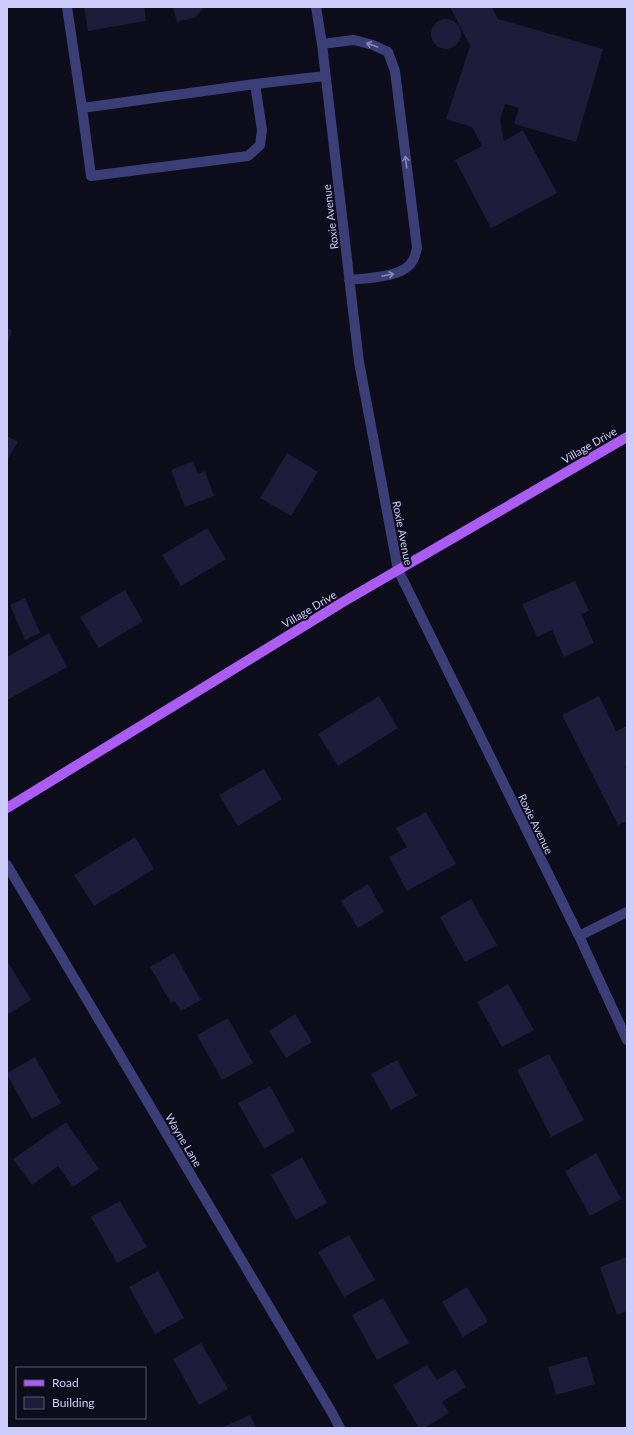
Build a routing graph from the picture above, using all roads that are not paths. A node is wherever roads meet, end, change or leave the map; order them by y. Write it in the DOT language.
graph roads {
  1 [pos="68,7"];
  2 [pos="316,7"];
  3 [pos="322,44"];
  4 [pos="325,76"];
  5 [pos="256,84"];
  6 [pos="82,108"];
  7 [pos="349,280"];
  8 [pos="627,437"];
  9 [pos="398,570"];
  10 [pos="7,808"];
  11 [pos="7,865"];
  12 [pos="627,912"];
  13 [pos="579,936"];
  14 [pos="627,1040"];
  15 [pos="340,1428"];
  1 -- 6 [label="street"];
  2 -- 3 [label="street, Roxie Avenue"];
  3 -- 4 [label="street, Roxie Avenue"];
  7 -- 3 [label="street, one-way"];
  4 -- 5 [label="street"];
  4 -- 7 [label="street, Roxie Avenue"];
  5 -- 6 [label="street"];
  5 -- 6 [label="street"];
  7 -- 9 [label="street, Roxie Avenue"];
  8 -- 9 [label="main road, Village Drive"];
  9 -- 10 [label="main road, Village Drive"];
  9 -- 13 [label="street, Roxie Avenue"];
  11 -- 15 [label="street, Wayne Lane"];
  12 -- 13 [label="street"];
  13 -- 14 [label="street, Roxie Avenue"];
}
